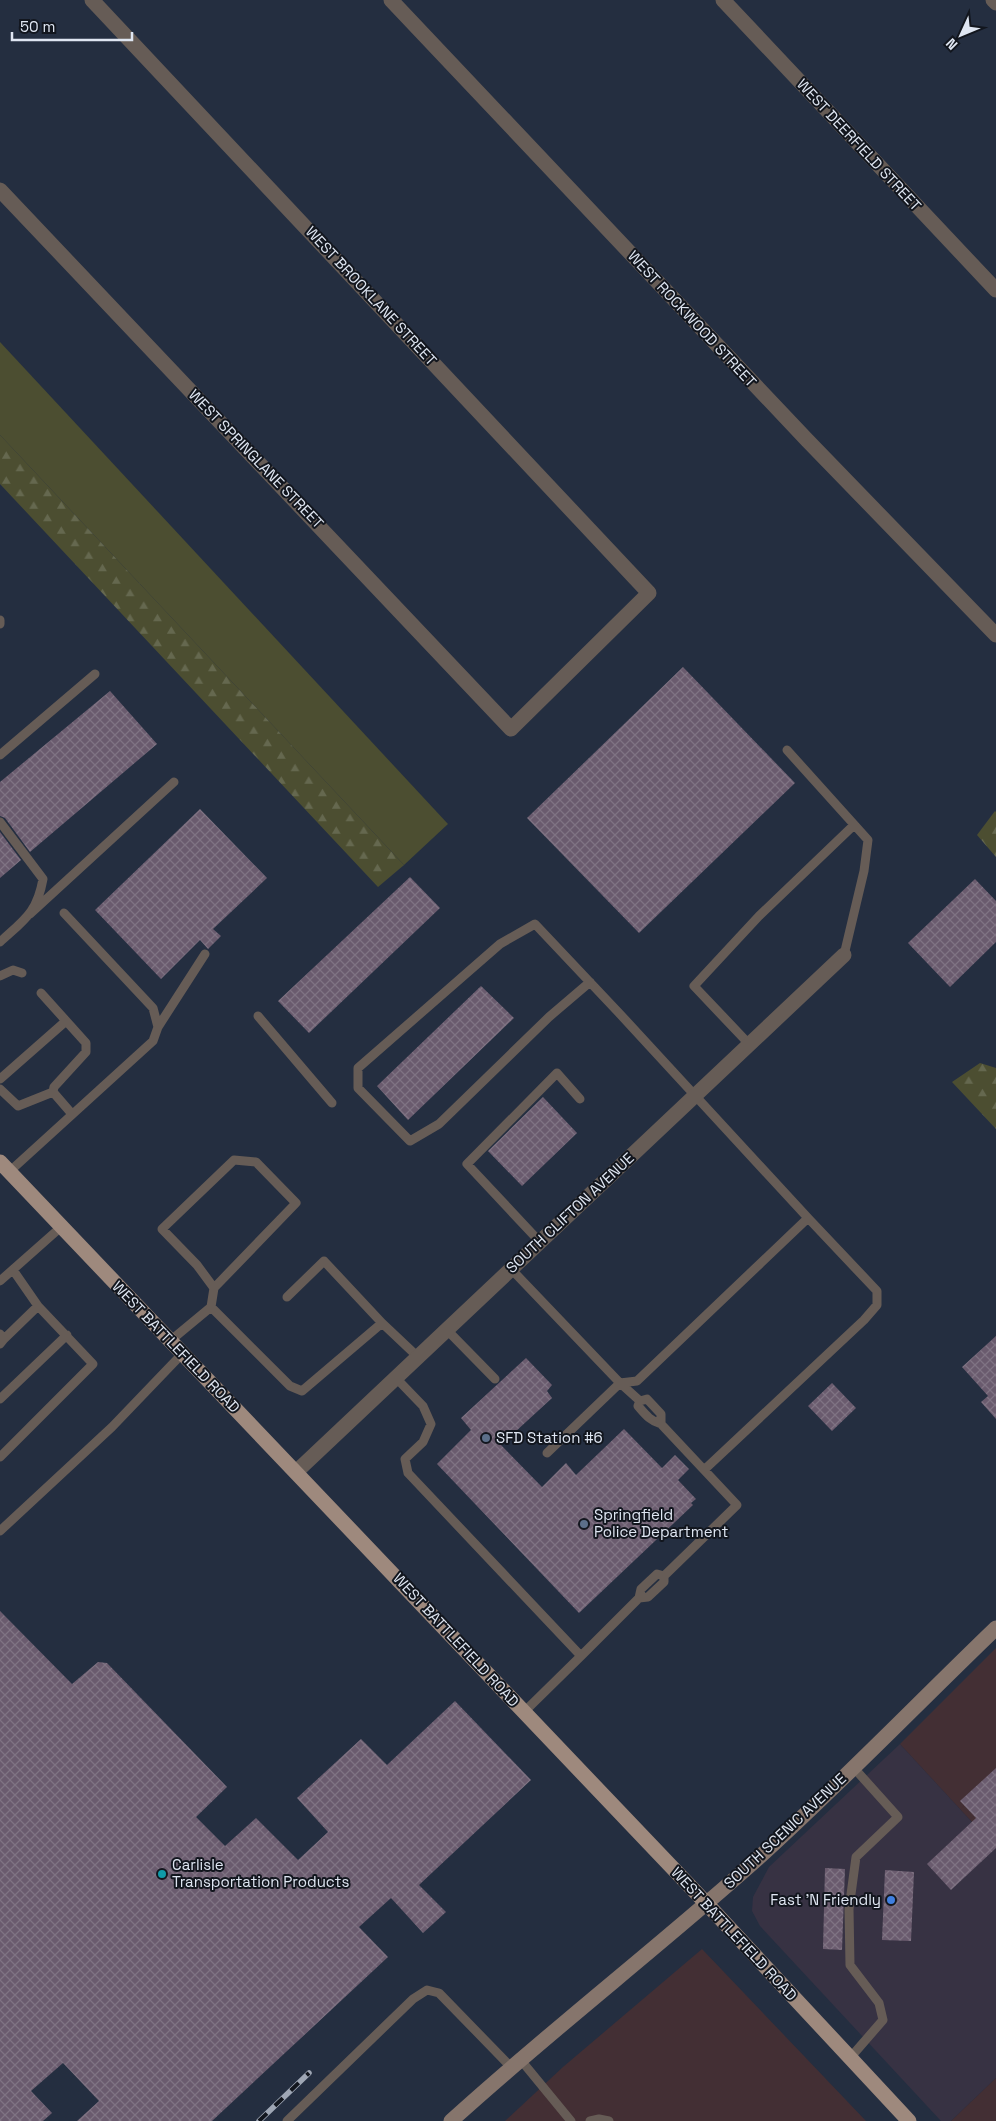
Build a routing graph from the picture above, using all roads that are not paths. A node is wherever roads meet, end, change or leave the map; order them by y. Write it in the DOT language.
graph roads {
  1 [pos="92,0"];
  2 [pos="391,0"];
  3 [pos="723,0"];
  4 [pos="993,0"];
  5 [pos="996,3"];
  6 [pos="0,190"];
  7 [pos="996,290"];
  8 [pos="996,635"];
  9 [pos="95,674"];
  10 [pos="511,728"];
  11 [pos="787,750"];
  12 [pos="0,755"];
  13 [pos="174,782"];
  14 [pos="0,822"];
  15 [pos="854,825"];
  16 [pos="64,913"];
  17 [pos="30,914"];
  18 [pos="0,942"];
  19 [pos="205,954"];
  20 [pos="844,955"];
  21 [pos="22,973"];
  22 [pos="0,976"];
  23 [pos="590,982"];
  24 [pos="41,993"];
  25 [pos="258,1016"];
  26 [pos="66,1021"];
  27 [pos="158,1027"];
  28 [pos="749,1044"];
  29 [pos="0,1066"];
  30 [pos="4,1076"];
  31 [pos="0,1088"];
  32 [pos="53,1092"];
  33 [pos="695,1095"];
  34 [pos="580,1099"];
  35 [pos="332,1103"];
  36 [pos="72,1114"];
  37 [pos="4,1167"];
  38 [pos="808,1218"];
  39 [pos="61,1227"];
  40 [pos="540,1242"];
  41 [pos="511,1269"];
  42 [pos="13,1270"];
  43 [pos="0,1282"];
  44 [pos="214,1288"];
  45 [pos="287,1297"];
  46 [pos="38,1306"];
  47 [pos="211,1307"];
  48 [pos="382,1322"];
  49 [pos="447,1330"];
  50 [pos="66,1335"];
  51 [pos="2,1339"];
  52 [pos="170,1341"];
  53 [pos="182,1354"];
  54 [pos="418,1357"];
  55 [pos="396,1378"];
  56 [pos="494,1379"];
  57 [pos="620,1383"];
  58 [pos="0,1399"];
  59 [pos="547,1453"];
  60 [pos="0,1457"];
  61 [pos="704,1470"];
  62 [pos="296,1472"];
  63 [pos="0,1532"];
  64 [pos="996,1628"];
  65 [pos="581,1656"];
  66 [pos="524,1712"];
  67 [pos="854,1768"];
  68 [pos="706,1903"];
  69 [pos="850,2058"];
  70 [pos="516,2063"];
  71 [pos="287,2121"];
  72 [pos="451,2121"];
  73 [pos="571,2121"];
  74 [pos="590,2121"];
  75 [pos="609,2121"];
  76 [pos="909,2121"];
  1 -- 10 [label="street, WEST BROOKLANE STREET"];
  2 -- 8 [label="street, WEST ROCKWOOD STREET"];
  3 -- 7 [label="street, WEST DEERFIELD STREET"];
  4 -- 5 [label="street"];
  6 -- 10 [label="street, WEST SPRINGLANE STREET"];
  9 -- 12 [label="lane"];
  11 -- 15 [label="lane"];
  13 -- 17 [label="lane"];
  14 -- 17 [label="lane"];
  15 -- 20 [label="lane"];
  15 -- 28 [label="lane"];
  16 -- 27 [label="lane"];
  17 -- 18 [label="lane"];
  19 -- 27 [label="lane"];
  20 -- 28 [label="street, SOUTH CLIFTON AVENUE"];
  21 -- 22 [label="lane"];
  23 -- 23 [label="lane"];
  23 -- 33 [label="lane"];
  24 -- 26 [label="lane"];
  25 -- 35 [label="lane"];
  26 -- 30 [label="lane"];
  26 -- 32 [label="lane"];
  27 -- 36 [label="lane"];
  28 -- 33 [label="street, SOUTH CLIFTON AVENUE"];
  29 -- 30 [label="lane"];
  31 -- 32 [label="lane"];
  32 -- 36 [label="lane"];
  33 -- 38 [label="lane"];
  33 -- 40 [label="street, SOUTH CLIFTON AVENUE"];
  34 -- 40 [label="lane"];
  36 -- 37 [label="lane"];
  37 -- 39 [label="main road, WEST BATTLEFIELD ROAD"];
  38 -- 57 [label="lane"];
  38 -- 61 [label="lane"];
  39 -- 42 [label="lane"];
  39 -- 52 [label="main road, WEST BATTLEFIELD ROAD"];
  40 -- 41 [label="street, SOUTH CLIFTON AVENUE"];
  41 -- 49 [label="street, SOUTH CLIFTON AVENUE"];
  41 -- 57 [label="lane"];
  42 -- 43 [label="lane"];
  42 -- 46 [label="lane"];
  44 -- 44 [label="lane"];
  44 -- 47 [label="lane"];
  45 -- 48 [label="lane"];
  46 -- 50 [label="lane"];
  46 -- 51 [label="lane"];
  47 -- 48 [label="lane"];
  47 -- 52 [label="lane"];
  48 -- 54 [label="lane"];
  49 -- 54 [label="street, SOUTH CLIFTON AVENUE"];
  49 -- 56 [label="lane"];
  50 -- 58 [label="lane"];
  50 -- 60 [label="lane"];
  52 -- 53 [label="main road, WEST BATTLEFIELD ROAD"];
  53 -- 62 [label="main road, WEST BATTLEFIELD ROAD"];
  53 -- 63 [label="lane"];
  54 -- 55 [label="street, SOUTH CLIFTON AVENUE"];
  55 -- 62 [label="street, SOUTH CLIFTON AVENUE"];
  55 -- 65 [label="lane"];
  57 -- 59 [label="lane"];
  57 -- 61 [label="lane"];
  61 -- 65 [label="lane"];
  62 -- 66 [label="main road, WEST BATTLEFIELD ROAD"];
  64 -- 67 [label="main road, SOUTH SCENIC AVENUE"];
  65 -- 66 [label="lane"];
  66 -- 68 [label="main road, WEST BATTLEFIELD ROAD"];
  67 -- 68 [label="main road, SOUTH SCENIC AVENUE"];
  67 -- 69 [label="lane"];
  68 -- 69 [label="main road, WEST BATTLEFIELD ROAD"];
  68 -- 70 [label="main road, SOUTH SCENIC AVENUE"];
  69 -- 76 [label="main road, WEST BATTLEFIELD ROAD"];
  70 -- 71 [label="lane"];
  70 -- 72 [label="main road, SOUTH SCENIC AVENUE"];
  70 -- 73 [label="lane"];
  74 -- 75 [label="lane"];
}
